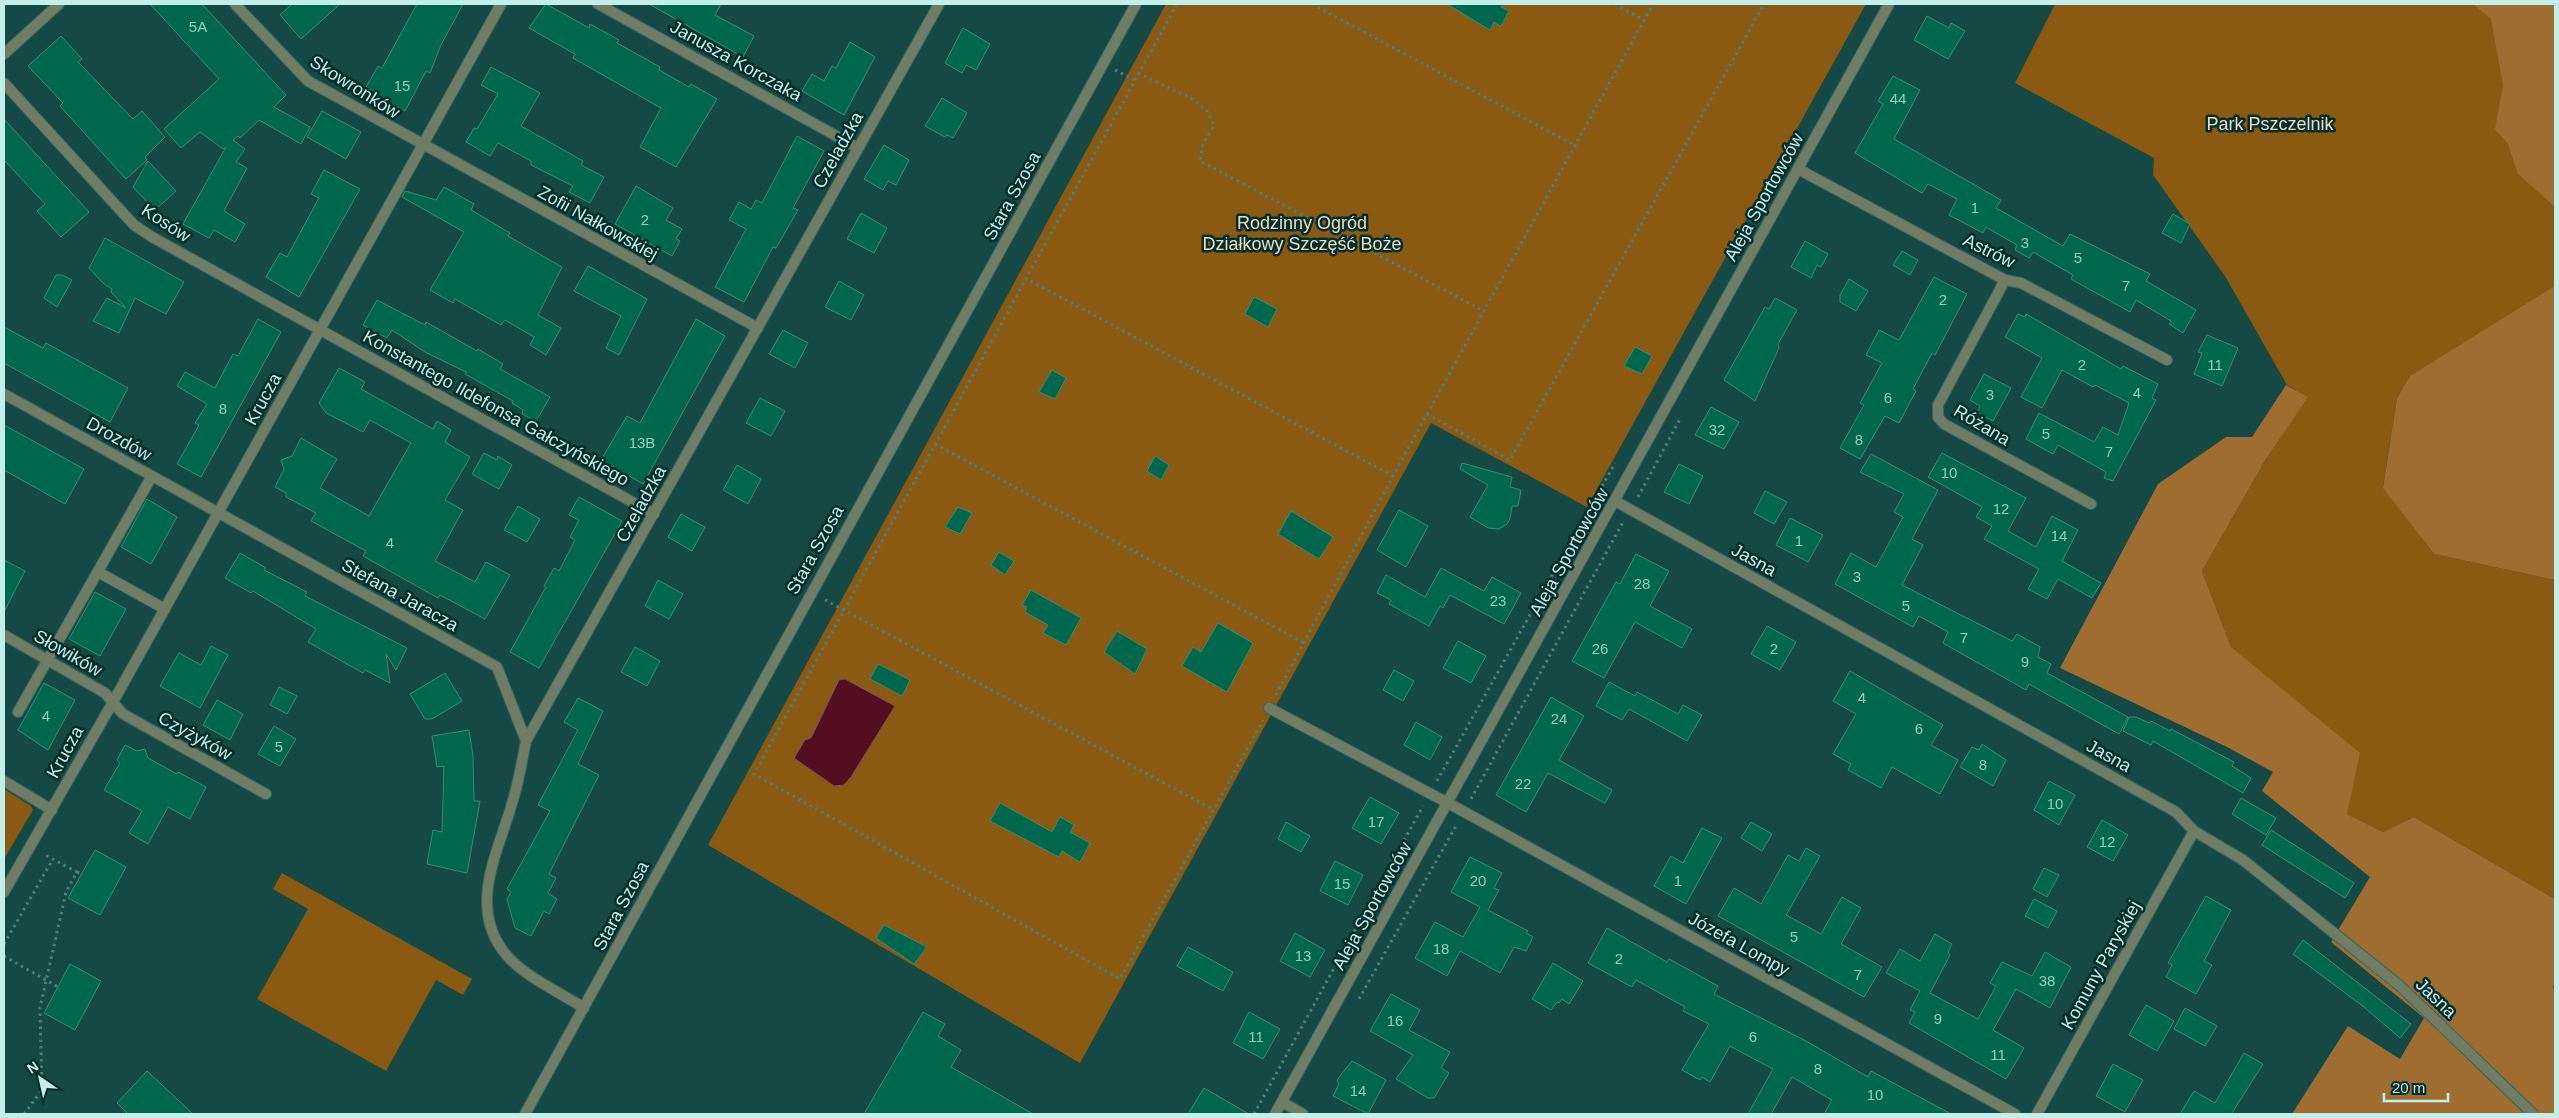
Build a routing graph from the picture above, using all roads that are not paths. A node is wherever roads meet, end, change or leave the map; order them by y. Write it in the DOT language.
graph roads {
  1 [pos="58,4"];
  2 [pos="236,4"];
  3 [pos="501,4"];
  4 [pos="598,4"];
  5 [pos="939,4"];
  6 [pos="1136,4"];
  7 [pos="1889,4"];
  8 [pos="4,54"];
  9 [pos="4,83"];
  10 [pos="422,146"];
  11 [pos="858,148"];
  12 [pos="1798,169"];
  13 [pos="2005,280"];
  14 [pos="758,328"];
  15 [pos="321,330"];
  16 [pos="2167,360"];
  17 [pos="4,394"];
  18 [pos="152,476"];
  19 [pos="1615,501"];
  20 [pos="2091,504"];
  21 [pos="218,512"];
  22 [pos="654,514"];
  23 [pos="98,572"];
  24 [pos="165,609"];
  25 [pos="4,635"];
  26 [pos="49,660"];
  27 [pos="113,702"];
  28 [pos="1269,708"];
  29 [pos="18,712"];
  30 [pos="526,741"];
  31 [pos="4,781"];
  32 [pos="266,794"];
  33 [pos="1448,803"];
  34 [pos="52,810"];
  35 [pos="2194,831"];
  36 [pos="4,892"];
  37 [pos="584,1008"];
  38 [pos="1282,1102"];
  39 [pos="525,1114"];
  40 [pos="1275,1114"];
  41 [pos="1303,1114"];
  42 [pos="2015,1114"];
  43 [pos="2037,1114"];
  44 [pos="2533,1114"];
  1 -- 8 [label="street"];
  2 -- 10 [label="street, Skowronków"];
  3 -- 10 [label="street, Krucza"];
  4 -- 11 [label="street, Janusza Korczaka"];
  5 -- 11 [label="street, Czeladzka"];
  6 -- 37 [label="street, Stara Szosa"];
  7 -- 12 [label="street, Aleja Sportowców"];
  9 -- 15 [label="street, Kosów"];
  10 -- 14 [label="street, Zofii Nałkowskiej"];
  10 -- 15 [label="street, Krucza"];
  11 -- 14 [label="street, Czeladzka"];
  12 -- 13 [label="street, Astrów"];
  12 -- 19 [label="street, Aleja Sportowców"];
  13 -- 16 [label="street, Astrów"];
  13 -- 20 [label="street, Różana"];
  14 -- 22 [label="street, Czeladzka"];
  15 -- 21 [label="street, Krucza"];
  15 -- 22 [label="street, Konstantego Ildefonsa Gałczyńskiego"];
  17 -- 18 [label="street, Drozdów"];
  18 -- 21 [label="street, Drozdów"];
  18 -- 23 [label="street"];
  19 -- 33 [label="street, Aleja Sportowców"];
  19 -- 35 [label="street, Jasna"];
  21 -- 24 [label="street, Krucza"];
  21 -- 30 [label="street, Stefana Jaracza"];
  22 -- 30 [label="street, Czeladzka"];
  23 -- 24 [label="street"];
  23 -- 26 [label="street"];
  24 -- 27 [label="street, Krucza"];
  25 -- 26 [label="street, Słowików"];
  26 -- 27 [label="street, Słowików"];
  26 -- 29 [label="street"];
  27 -- 32 [label="street, Czyżyków"];
  27 -- 34 [label="street, Krucza"];
  28 -- 33 [label="street, Józefa Lompy"];
  30 -- 37 [label="street, Czeladzka"];
  31 -- 34 [label="street"];
  33 -- 38 [label="street, Aleja Sportowców"];
  33 -- 42 [label="street, Józefa Lompy"];
  34 -- 36 [label="street, Krucza"];
  35 -- 43 [label="street, Komuny Paryskiej"];
  35 -- 44 [label="street, Jasna"];
  37 -- 39 [label="street, Stara Szosa"];
  38 -- 40 [label="street, Aleja Sportowców"];
  38 -- 41 [label="street"];
}
